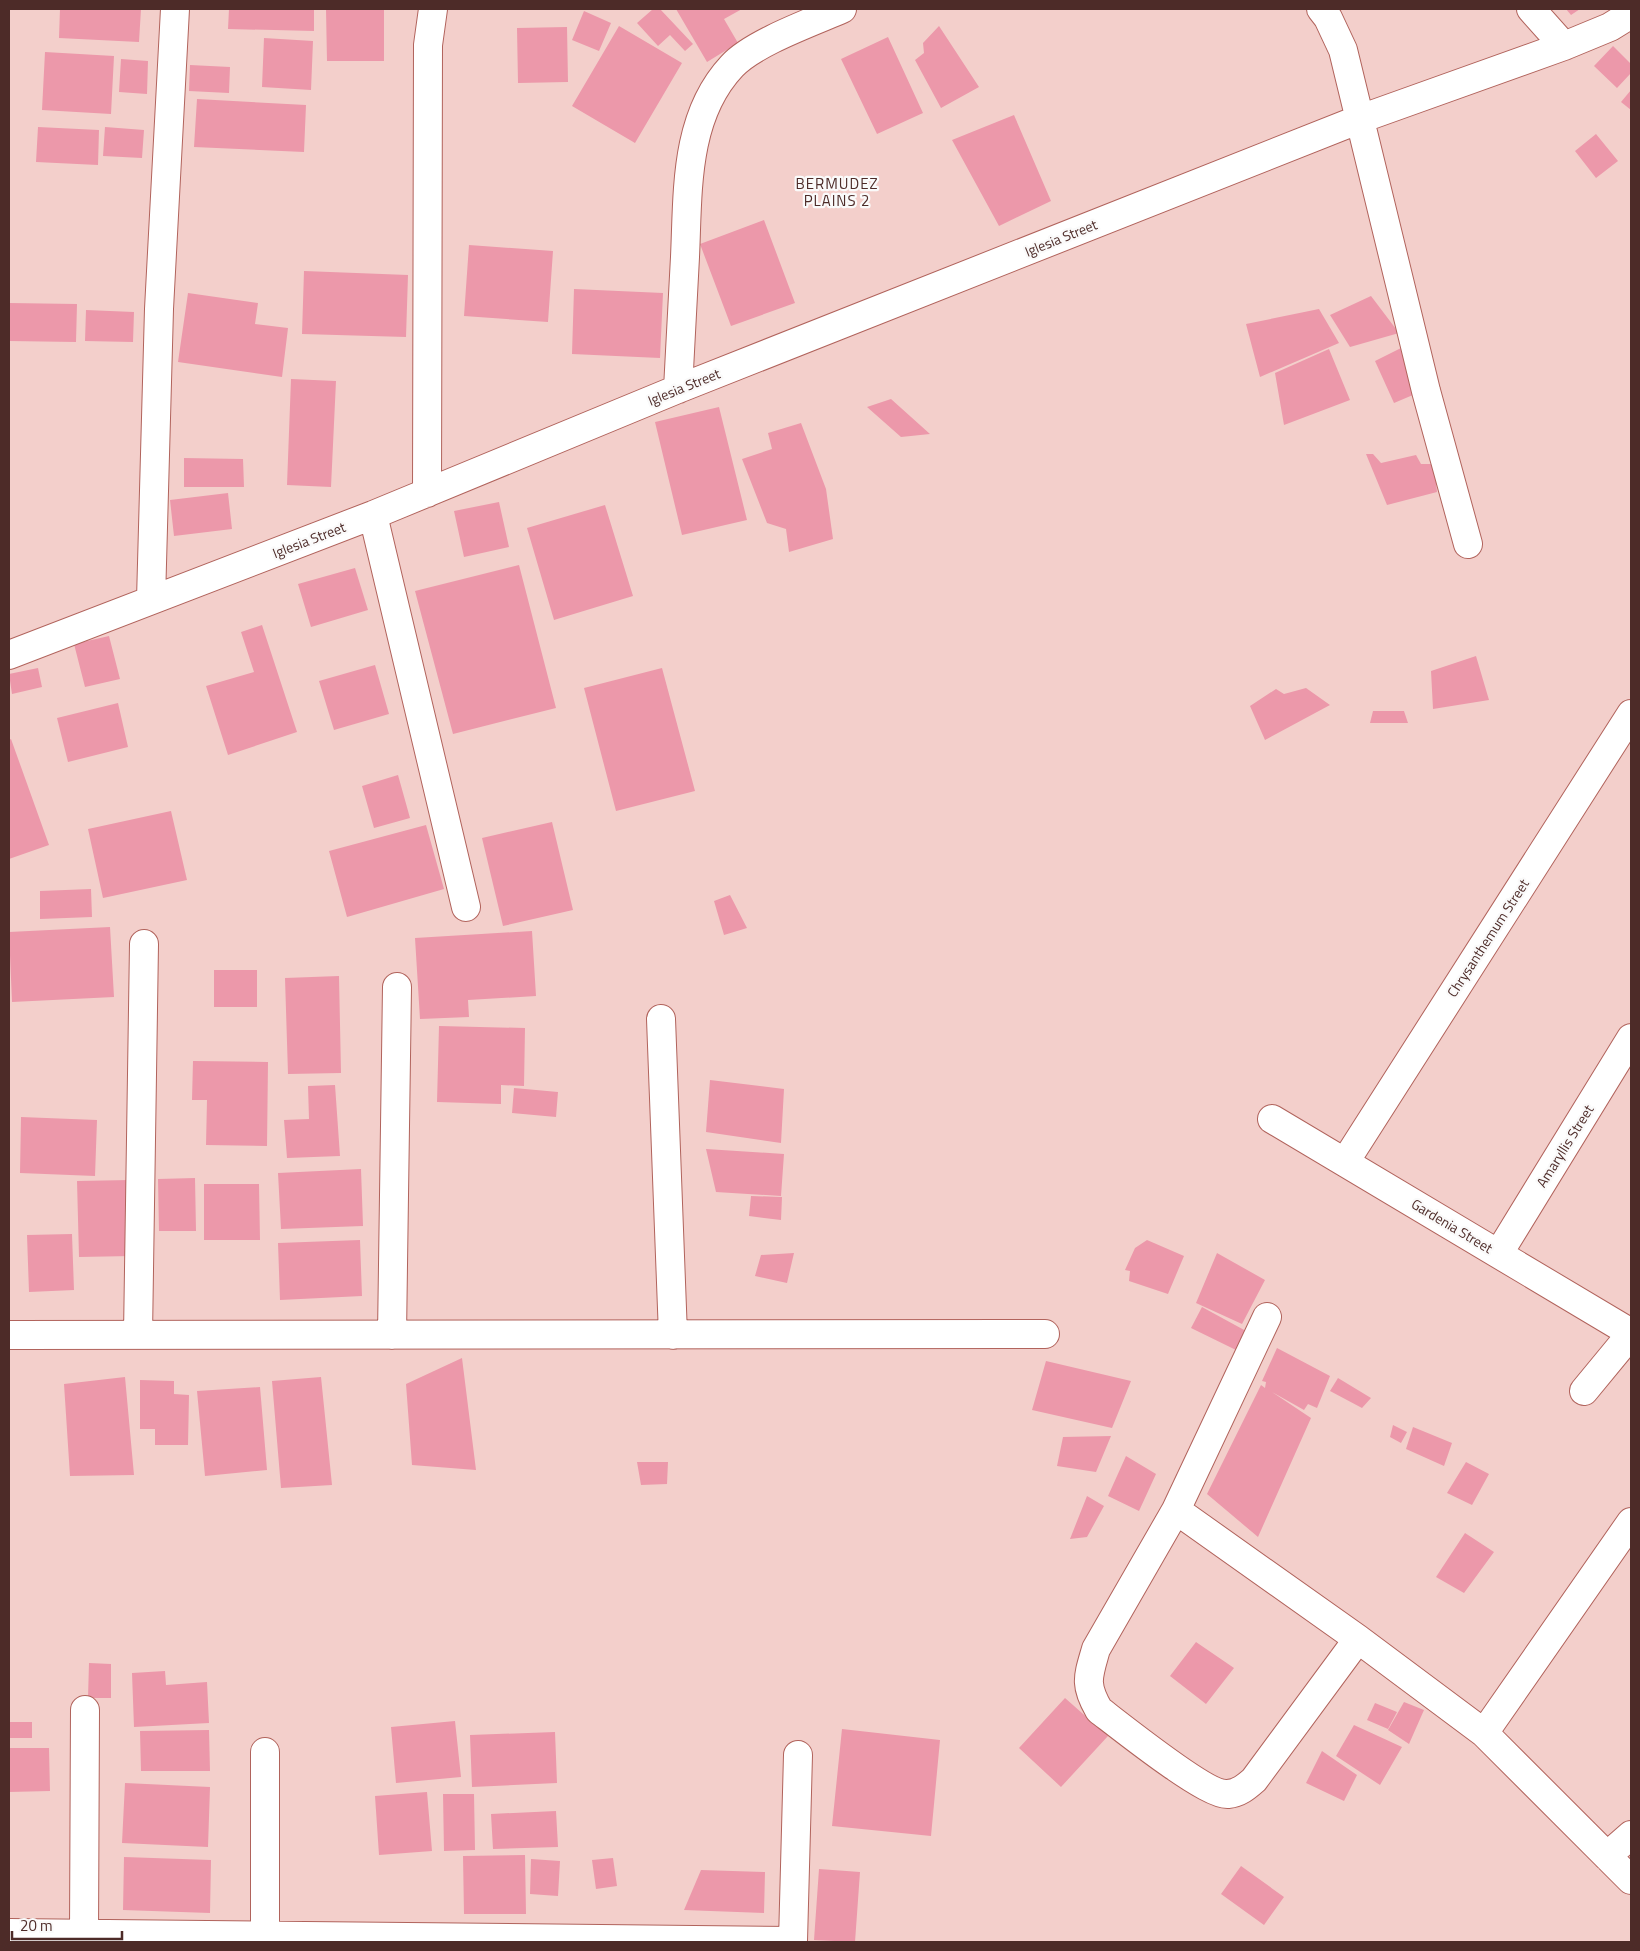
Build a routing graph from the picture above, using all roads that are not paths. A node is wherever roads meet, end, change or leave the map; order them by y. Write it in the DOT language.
graph roads {
  1 [pos="175,9"];
  2 [pos="433,9"];
  3 [pos="842,9"];
  4 [pos="1321,9"];
  5 [pos="1531,9"];
  6 [pos="1631,14"];
  7 [pos="1564,46"];
  8 [pos="1360,119"];
  9 [pos="678,389"];
  10 [pos="427,493"];
  11 [pos="373,516"];
  12 [pos="1468,544"];
  13 [pos="151,600"];
  14 [pos="9,655"];
  15 [pos="1631,714"];
  16 [pos="466,907"];
  17 [pos="144,944"];
  18 [pos="397,987"];
  19 [pos="661,1019"];
  20 [pos="1631,1038"];
  21 [pos="1272,1119"];
  22 [pos="1345,1162"];
  23 [pos="1499,1254"];
  24 [pos="1267,1316"];
  25 [pos="1631,1333"];
  26 [pos="1045,1334"];
  27 [pos="9,1335"];
  28 [pos="138,1335"];
  29 [pos="392,1335"];
  30 [pos="673,1335"];
  31 [pos="1584,1391"];
  32 [pos="1176,1510"];
  33 [pos="1631,1522"];
  34 [pos="1358,1639"];
  35 [pos="85,1710"];
  36 [pos="1484,1733"];
  37 [pos="265,1752"];
  38 [pos="798,1755"];
  39 [pos="1631,1836"];
  40 [pos="1607,1856"];
  41 [pos="1631,1880"];
  42 [pos="9,1933"];
  43 [pos="84,1934"];
  44 [pos="265,1936"];
  1 -- 13 [label="street"];
  2 -- 10 [label="street"];
  3 -- 9 [label="street"];
  4 -- 8 [label="street"];
  5 -- 7 [label="street"];
  6 -- 7 [label="street, Iglesia Street"];
  7 -- 8 [label="street, Iglesia Street"];
  8 -- 9 [label="street, Iglesia Street"];
  8 -- 12 [label="street"];
  9 -- 10 [label="street, Iglesia Street"];
  10 -- 11 [label="street, Iglesia Street"];
  11 -- 13 [label="street, Iglesia Street"];
  11 -- 16 [label="street"];
  13 -- 14 [label="street, Iglesia Street"];
  15 -- 22 [label="street, Chrysanthemum Street"];
  17 -- 28 [label="street"];
  18 -- 29 [label="street"];
  19 -- 30 [label="street"];
  20 -- 23 [label="street, Amaryllis Street"];
  21 -- 22 [label="street, Gardenia Street"];
  22 -- 23 [label="street, Gardenia Street"];
  23 -- 25 [label="street, Gardenia Street"];
  24 -- 32 [label="street"];
  25 -- 31 [label="street"];
  26 -- 30 [label="street"];
  27 -- 28 [label="street"];
  28 -- 29 [label="street"];
  29 -- 30 [label="street"];
  32 -- 34 [label="street"];
  32 -- 34 [label="street"];
  33 -- 36 [label="street"];
  34 -- 36 [label="street"];
  35 -- 43 [label="street"];
  36 -- 40 [label="street"];
  37 -- 44 [label="street"];
  38 -- 44 [label="street"];
  39 -- 40 [label="street"];
  40 -- 41 [label="street"];
  42 -- 43 [label="street"];
  43 -- 44 [label="street"];
}
